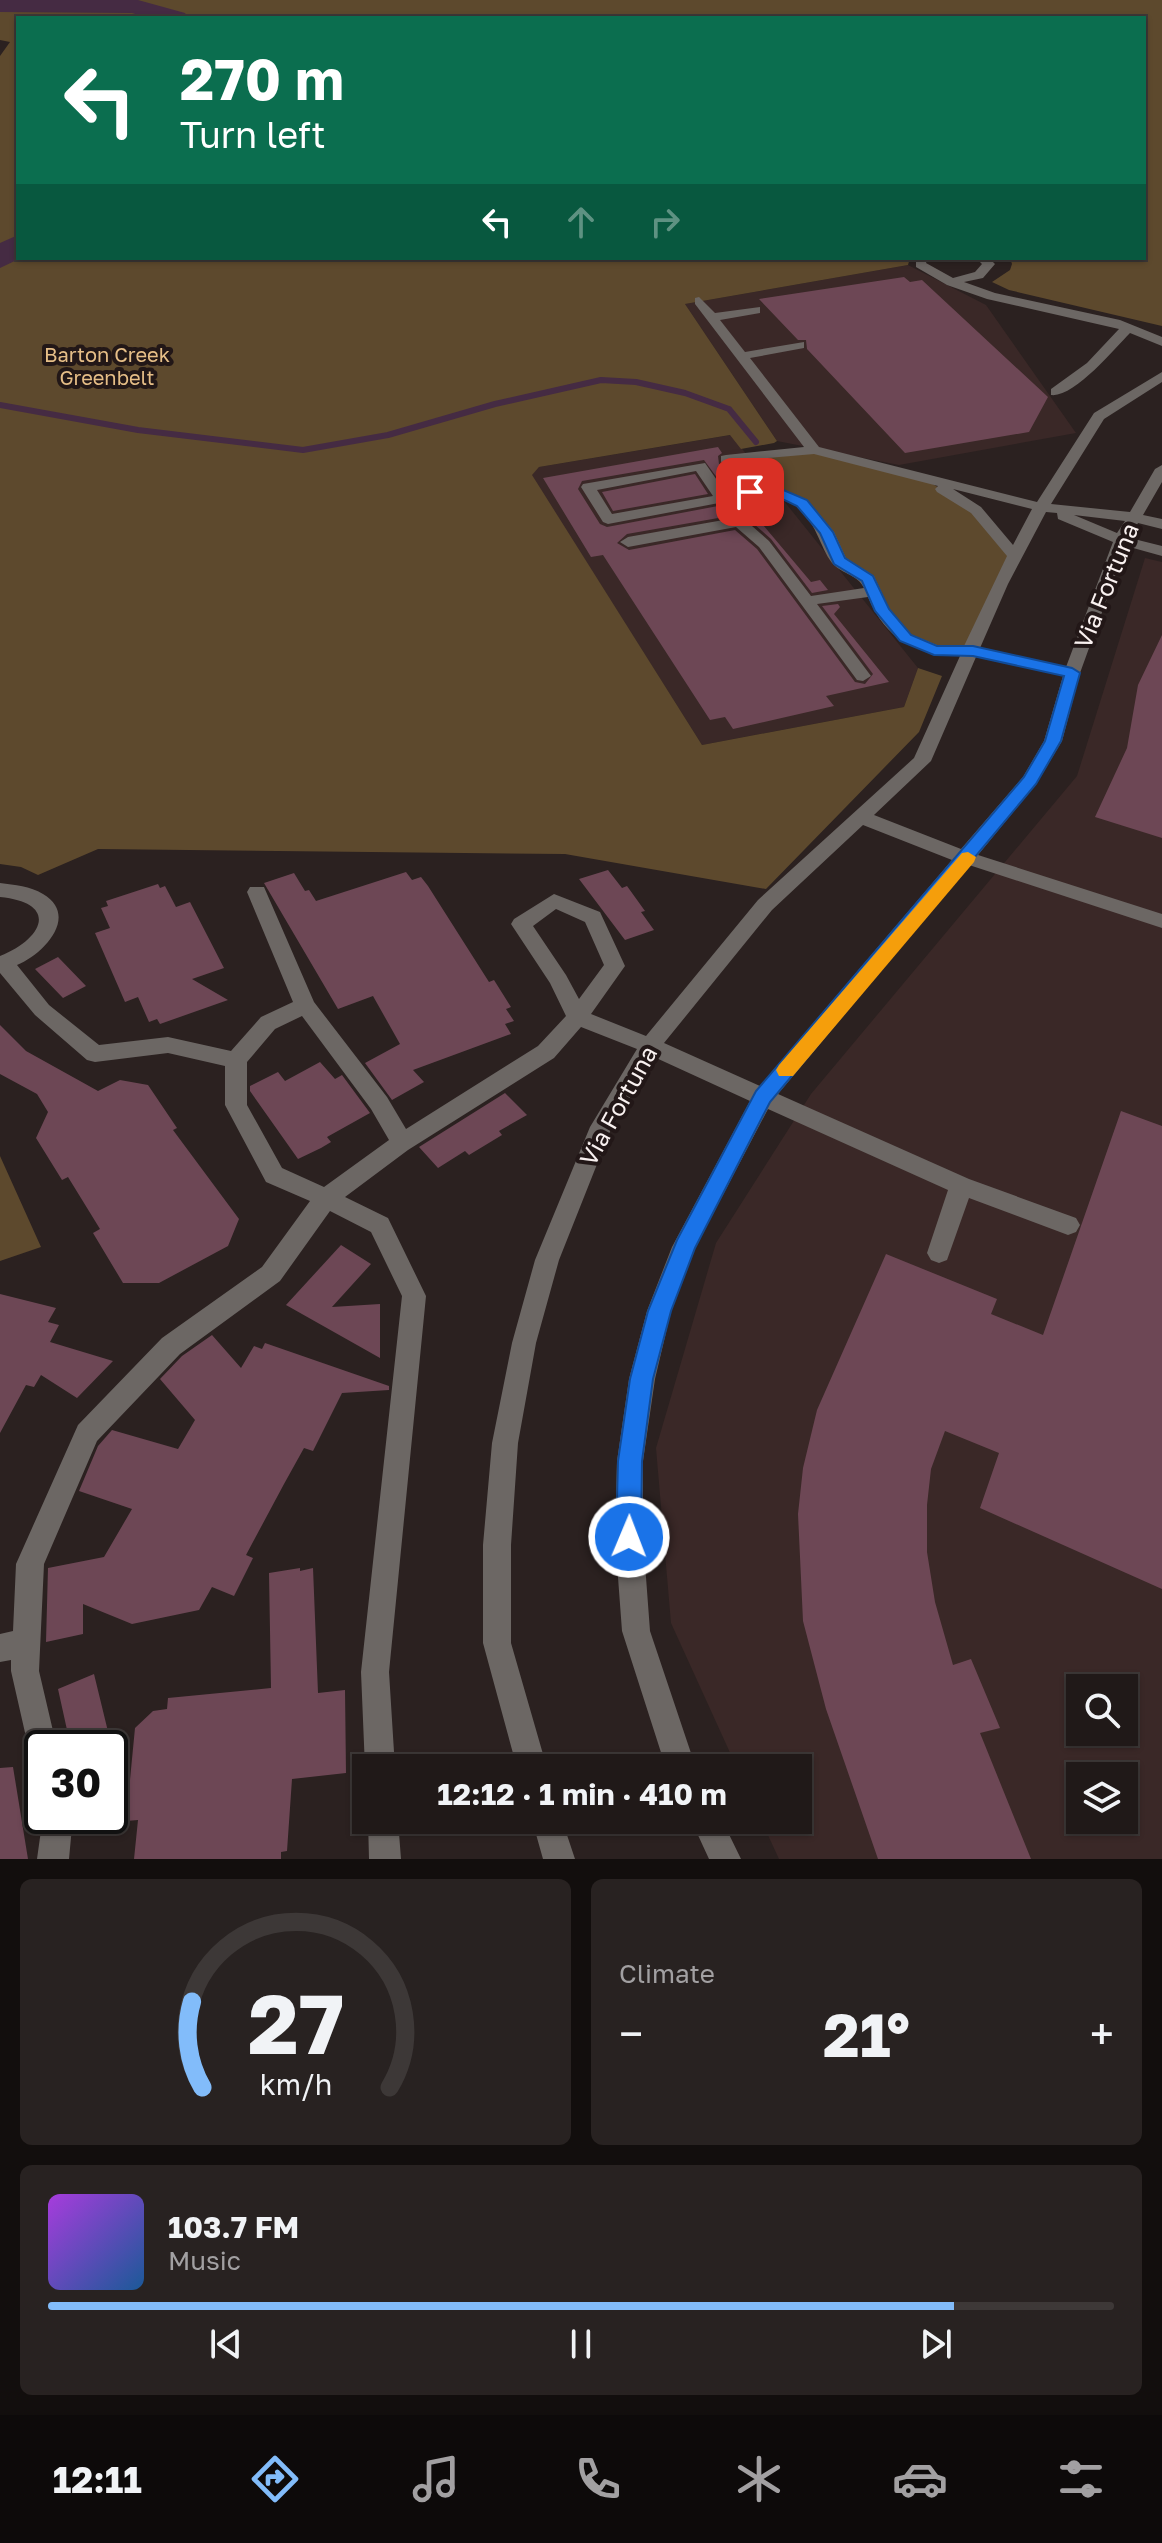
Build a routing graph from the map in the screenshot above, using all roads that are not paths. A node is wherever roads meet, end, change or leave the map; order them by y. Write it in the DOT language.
graph roads {
  1 [pos="921,260"];
  2 [pos="984,260"];
  3 [pos="951,282"];
  4 [pos="699,301"];
  5 [pos="756,310"];
  6 [pos="712,317"];
  7 [pos="1127,328"];
  8 [pos="1162,342"];
  9 [pos="799,345"];
  10 [pos="742,356"];
  11 [pos="1162,376"];
  12 [pos="1056,392"];
  13 [pos="814,450"];
  14 [pos="726,459"];
  15 [pos="1162,469"];
  16 [pos="921,477"];
  17 [pos="750,492"];
  18 [pos="724,498"];
  19 [pos="1041,507"];
  20 [pos="1133,517"];
  21 [pos="739,522"];
  22 [pos="1162,524"];
  23 [pos="1121,540"];
  24 [pos="628,542"];
  25 [pos="1162,551"];
  26 [pos="1014,555"];
  27 [pos="873,591"];
  28 [pos="807,601"];
  29 [pos="973,651"];
  30 [pos="1072,673"];
  31 [pos="863,676"];
  32 [pos="860,817"];
  33 [pos="967,858"];
  34 [pos="0,890"];
  35 [pos="257,892"];
  36 [pos="1162,921"];
  37 [pos="2,964"];
  38 [pos="305,1005"];
  39 [pos="577,1017"];
  40 [pos="650,1046"];
  41 [pos="236,1060"];
  42 [pos="763,1097"];
  43 [pos="400,1144"];
  44 [pos="961,1186"];
  45 [pos="326,1198"];
  46 [pos="1068,1225"];
  47 [pos="939,1253"];
  48 [pos="13,1645"];
  49 [pos="38,1730"];
  50 [pos="379,1754"];
  51 [pos="528,1754"];
  52 [pos="676,1754"];
  53 [pos="56,1834"];
  54 [pos="384,1834"];
  55 [pos="551,1834"];
  56 [pos="713,1834"];
  57 [pos="53,1859"];
  58 [pos="385,1859"];
  59 [pos="559,1859"];
  60 [pos="725,1859"];
  1 -- 3 [label="street"];
  2 -- 3 [label="street"];
  3 -- 7 [label="street"];
  4 -- 6 [label="street"];
  5 -- 6 [label="street"];
  6 -- 10 [label="street"];
  7 -- 8 [label="street"];
  7 -- 12 [label="street"];
  9 -- 10 [label="street"];
  10 -- 13 [label="street"];
  11 -- 19 [label="street, Via Fortuna"];
  13 -- 14 [label="street"];
  13 -- 16 [label="street"];
  15 -- 20 [label="street, Via Fortuna"];
  16 -- 19 [label="street"];
  16 -- 26 [label="street"];
  17 -- 27 [label="street"];
  18 -- 18 [label="street"];
  18 -- 21 [label="street"];
  19 -- 20 [label="street"];
  19 -- 23 [label="street"];
  19 -- 26 [label="street, Via Fortuna"];
  20 -- 22 [label="street"];
  20 -- 23 [label="street, Via Fortuna"];
  21 -- 24 [label="street"];
  21 -- 28 [label="street"];
  23 -- 25 [label="street"];
  23 -- 30 [label="street, Via Fortuna"];
  26 -- 29 [label="street, Via Fortuna"];
  27 -- 28 [label="street"];
  27 -- 29 [label="street"];
  28 -- 31 [label="street"];
  29 -- 30 [label="street"];
  29 -- 32 [label="street, Via Fortuna"];
  30 -- 33 [label="street, Via Fortuna"];
  32 -- 33 [label="street"];
  32 -- 40 [label="street, Via Fortuna"];
  33 -- 36 [label="street"];
  33 -- 42 [label="street, Via Fortuna"];
  34 -- 37 [label="street"];
  35 -- 38 [label="street"];
  37 -- 41 [label="street"];
  38 -- 41 [label="street"];
  38 -- 43 [label="street"];
  39 -- 39 [label="street"];
  39 -- 40 [label="street"];
  39 -- 43 [label="street"];
  40 -- 42 [label="street"];
  40 -- 51 [label="street, Via Fortuna"];
  41 -- 45 [label="street"];
  42 -- 44 [label="street"];
  42 -- 52 [label="street, Via Fortuna"];
  43 -- 45 [label="street"];
  44 -- 46 [label="street"];
  44 -- 47 [label="street"];
  45 -- 48 [label="street"];
  45 -- 50 [label="street"];
  48 -- 49 [label="street"];
  53 -- 57 [label="street"];
  54 -- 58 [label="street"];
  55 -- 59 [label="street"];
  56 -- 60 [label="street"];
}
